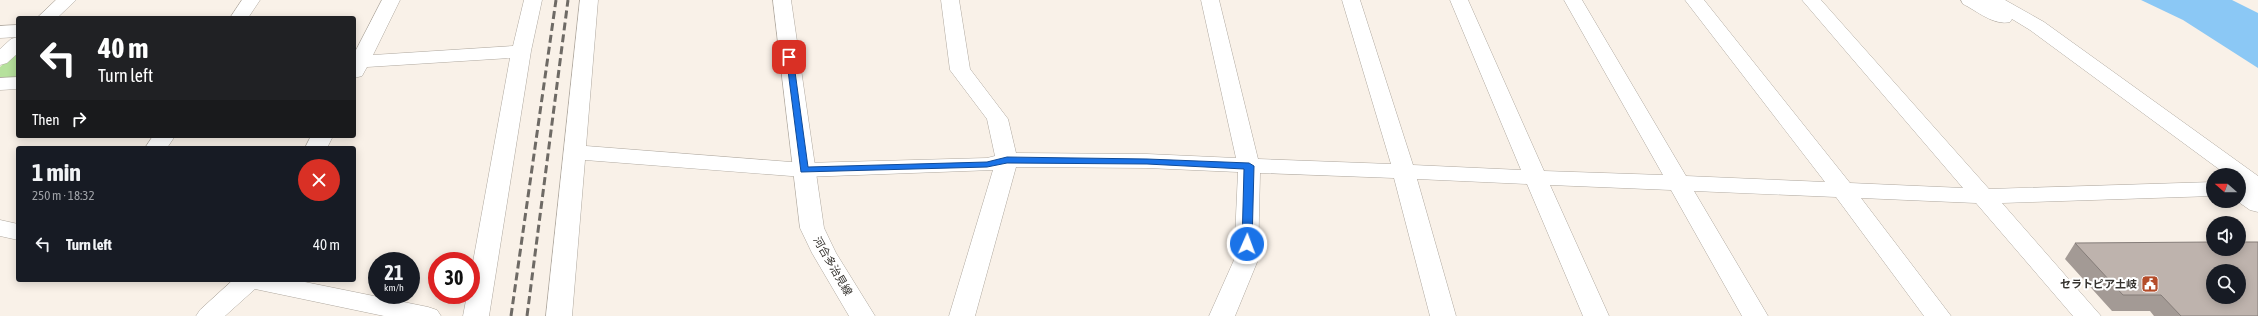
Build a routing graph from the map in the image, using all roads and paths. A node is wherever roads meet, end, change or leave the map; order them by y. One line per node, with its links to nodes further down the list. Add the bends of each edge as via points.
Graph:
1 (67, 0): 16 (street)
2 (250, 0): 17 (street)
3 (391, 0): 23 (street)
4 (533, 0): 21 (street)
5 (589, 0): 26 (street)
6 (782, 0): 30 (street, 河合多治見線)
7 (950, 0): 27 (street, via 960,70 997,119)
8 (1210, 0): 28 (street)
9 (1352, 0): 31 (street)
10 (1458, 0): 32 (street)
11 (1573, 0): 33 (street)
12 (1694, 0): 36 (street)
13 (1811, 0): 37 (street)
14 (1970, 0): 29 (street, via 2018,27)
15 (1992, 0): 34 (street, via 2037,26)
16 (48, 16)
17 (240, 16)
18 (16, 31): 19 (street)
19 (0, 32)
20 (16, 45): 22 (street)
21 (521, 51): 23 (street); 46 (street)
22 (0, 59)
23 (356, 65)
24 (16, 83): 25 (street)
25 (0, 84)
26 (574, 152): 30 (street); 47 (street)
27 (1007, 160): 28 (street); 30 (street, via 987,165); 49 (street)
28 (1249, 166): 31 (street); 50 (street, via 1246,260)
29 (2207, 168)
30 (804, 170): 48 (street, 河合多治見線, via 812,228)
31 (1404, 172): 32 (street); 51 (street)
32 (1536, 178): 33 (street); 52 (street)
33 (1678, 182): 36 (street); 53 (street)
34 (2258, 187)
35 (2206, 189): 37 (street)
36 (1843, 190): 37 (street); 54 (street)
37 (1984, 196): 55 (street)
38 (2246, 197): 39 (street)
39 (2258, 205)
40 (0, 228): 41 (street)
41 (16, 232)
42 (247, 282): 44 (street)
43 (263, 282): 45 (street)
44 (208, 316)
45 (428, 316)
46 (476, 316)
47 (559, 316)
48 (862, 316)
49 (962, 316)
50 (1222, 316)
51 (1443, 316)
52 (1596, 316)
53 (1755, 316)
54 (1938, 316)
55 (2088, 316)

